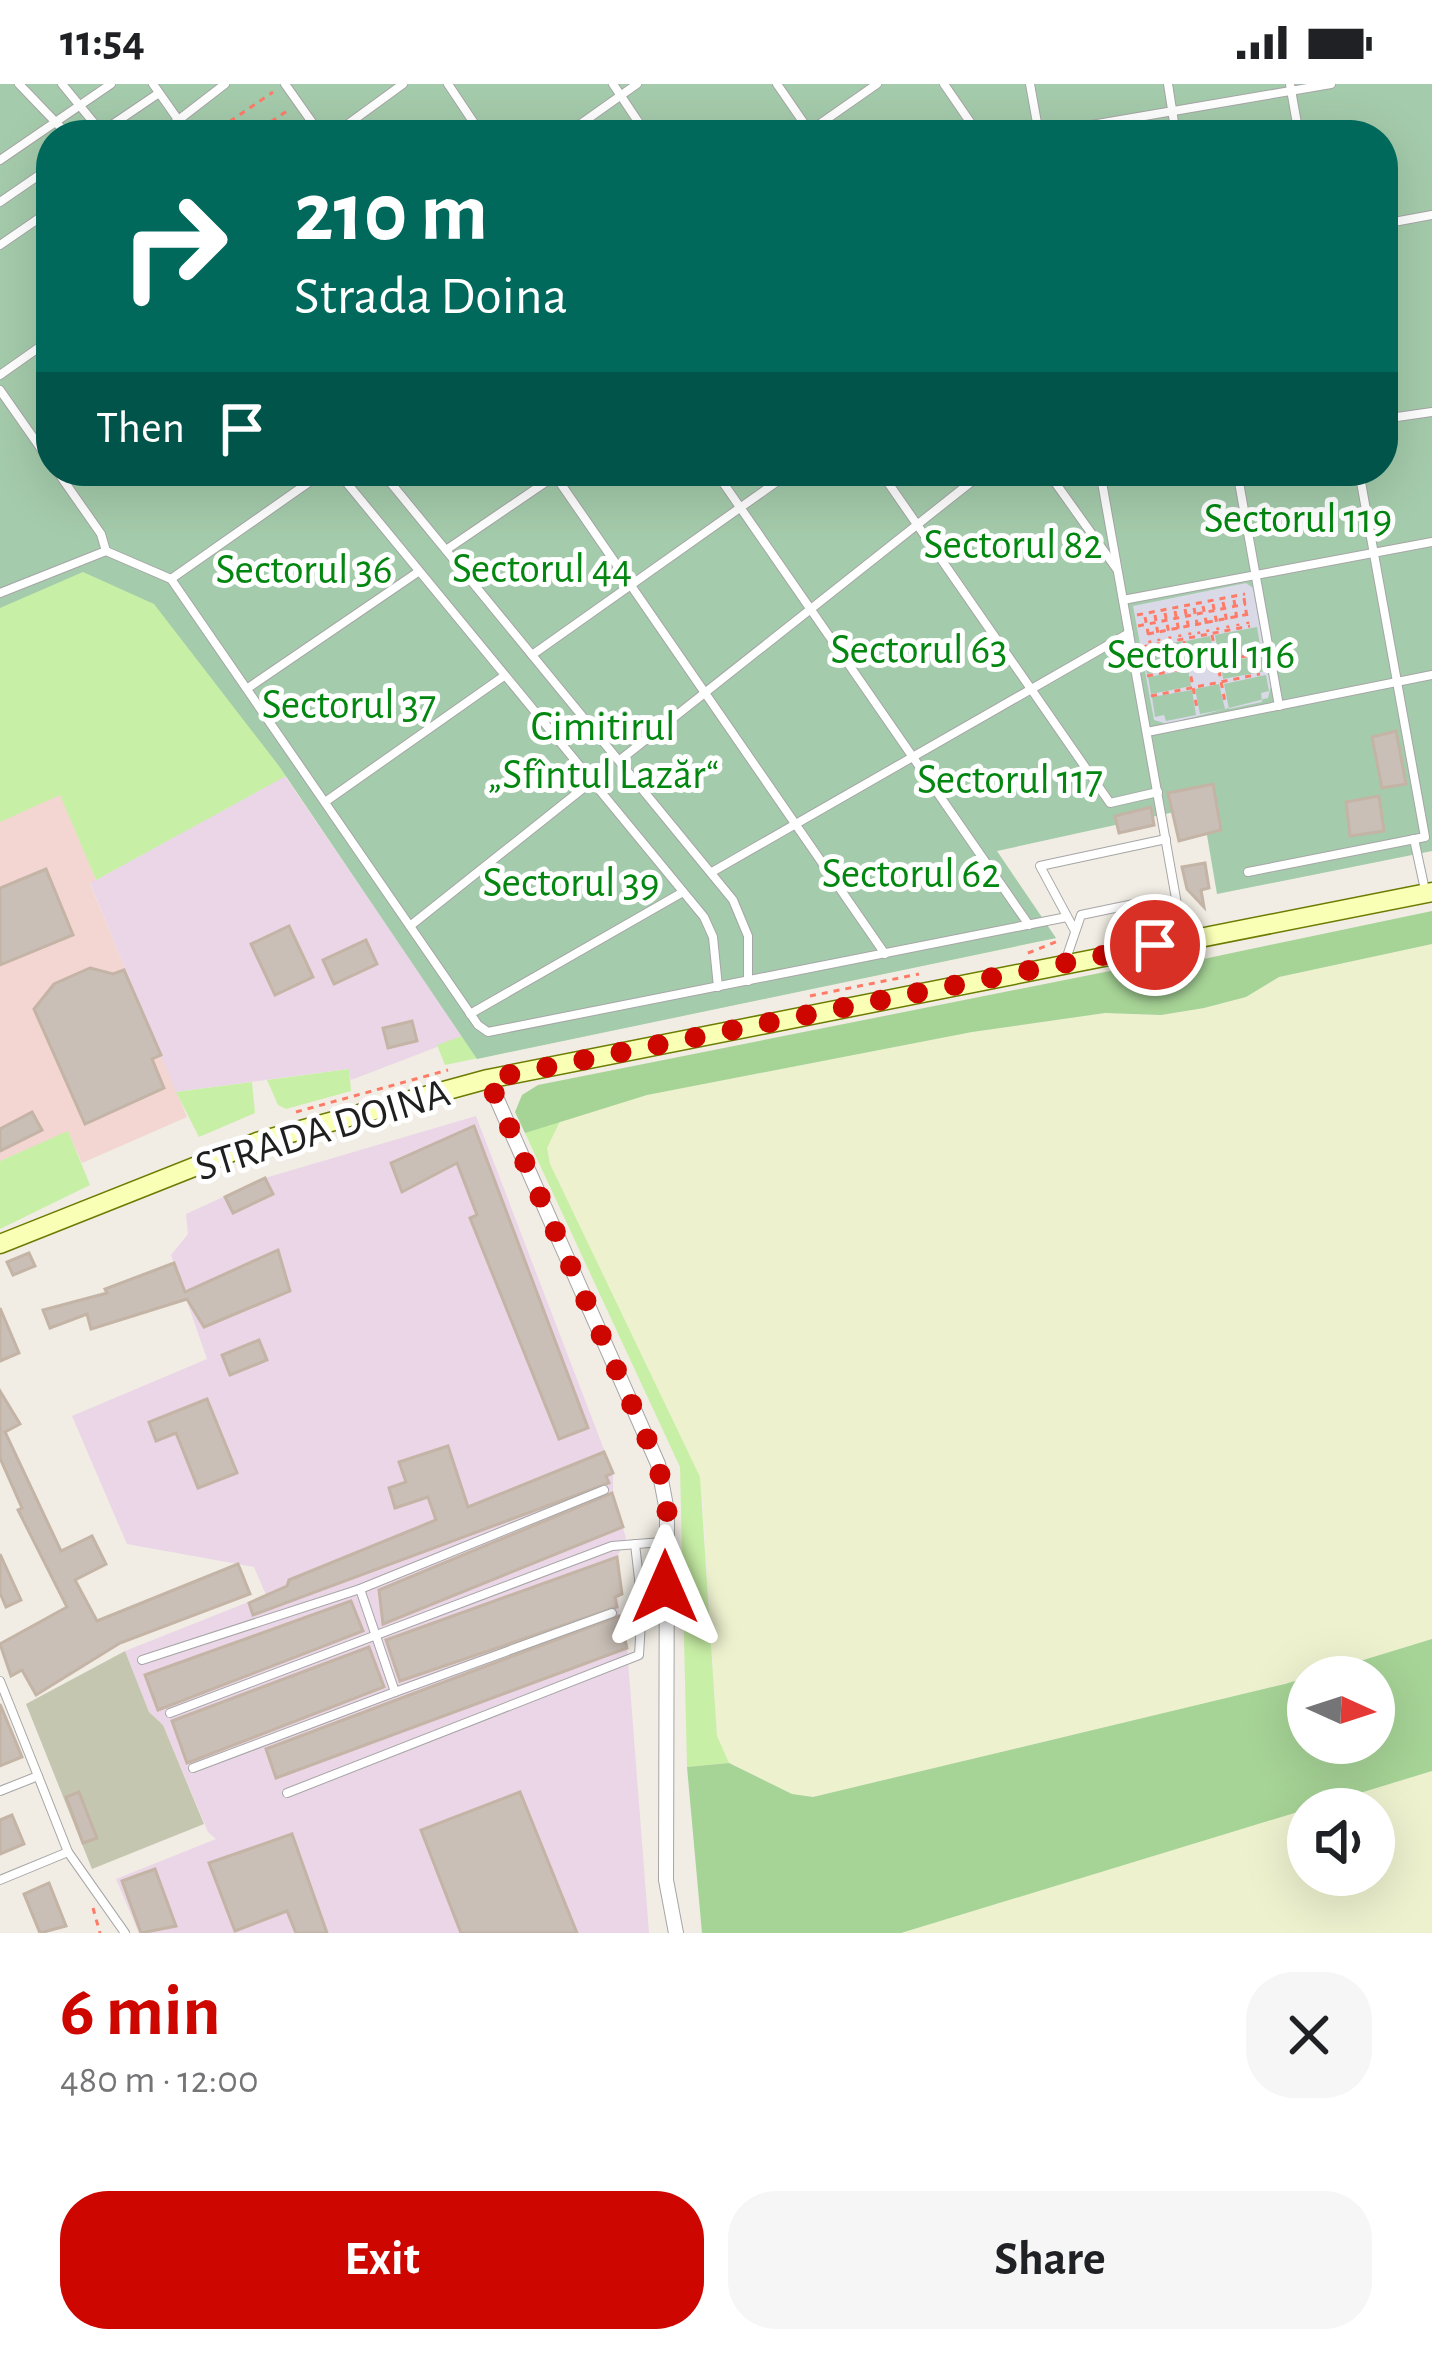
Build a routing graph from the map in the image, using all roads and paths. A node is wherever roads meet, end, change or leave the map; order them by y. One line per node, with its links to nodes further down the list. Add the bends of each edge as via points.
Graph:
1 (19, 84): 22 (lane)
2 (62, 84): 20 (lane)
3 (111, 84): 20 (lane)
4 (225, 84): 27 (lane)
5 (285, 84): 19 (lane); 28 (path)
6 (403, 84): 31 (lane)
7 (448, 84): 32 (lane)
8 (613, 84): 18 (lane)
9 (637, 84): 18 (lane)
10 (777, 84): 35 (lane)
11 (877, 84): 36 (lane)
12 (944, 84): 37 (lane)
13 (1030, 84): 38 (lane)
14 (1168, 84): 21 (lane)
15 (1331, 84): 16 (lane)
16 (1291, 87): 21 (lane); 41 (lane)
17 (156, 88): 25 (lane); 26 (lane)
18 (621, 95): 33 (lane); 34 (lane)
19 (298, 103): 29 (path); 30 (lane)
20 (80, 105): 23 (lane); 24 (lane)
21 (1172, 111): 39 (lane); 40 (lane)
22 (52, 120)
23 (59, 120)
24 (90, 120)
25 (117, 120)
26 (178, 120)
27 (181, 120)
28 (232, 120)
29 (273, 120)
30 (310, 120)
31 (354, 120)
32 (472, 120)
33 (586, 120)
34 (637, 120)
35 (800, 120)
36 (828, 120)
37 (969, 120)
38 (1036, 120)
39 (1122, 120)
40 (1174, 120)
41 (1296, 120)
42 (36, 136): 43 (lane)
43 (0, 160)
44 (36, 177): 45 (lane)
45 (0, 202)
46 (1432, 214): 48 (lane)
47 (36, 220): 49 (lane)
48 (1398, 221)
49 (0, 245)
50 (36, 350): 51 (lane)
51 (0, 375)
52 (0, 390): 55 (lane)
53 (1432, 412): 54 (lane)
54 (1398, 417)
55 (36, 442)
56 (67, 486): 74 (lane)
57 (304, 486): 79 (lane)
58 (349, 486): 76 (lane)
59 (393, 486): 73 (lane)
60 (537, 486): 73 (lane)
61 (565, 486): 81 (lane)
62 (725, 486): 70 (lane)
63 (771, 486): 70 (lane)
64 (890, 486): 71 (lane)
65 (967, 486): 71 (lane)
66 (1058, 486): 77 (lane)
67 (1103, 486): 77 (lane)
68 (1240, 486): 78 (lane)
69 (1362, 486): 75 (lane)
70 (740, 508): 81 (lane); 105 (lane)
71 (917, 526): 105 (lane); 154 (lane)
72 (1432, 542): 75 (lane)
73 (446, 550): 145 (lane)
74 (106, 551): 79 (lane); 86 (lane)
75 (1373, 554): 78 (lane); 153 (lane)
76 (418, 572): 150 (lane); 155 (lane)
77 (1119, 572): 94 (lane)
78 (1256, 575): 94 (lane); 159 (lane)
79 (171, 579): 155 (lane)
80 (1241, 584): 89 (path)
81 (631, 585): 145 (lane); 157 (lane)
82 (1231, 586): 91 (path)
83 (1221, 588): 93 (path)
84 (1210, 590): 96 (path)
85 (1201, 592): 98 (path)
86 (0, 593)
87 (1253, 593): 89 (path)
88 (1192, 594): 101 (path)
89 (1243, 595): 91 (path); 102 (path)
90 (1183, 596): 103 (path)
91 (1233, 597): 93 (path); 104 (path)
92 (1172, 598): 106 (path)
93 (1222, 598): 96 (path); 107 (path)
94 (1123, 600): 132 (lane)
95 (1162, 600): 108 (path)
96 (1213, 601): 98 (path); 109 (path)
97 (1152, 602): 110 (path)
98 (1202, 602): 101 (path); 111 (path)
99 (1255, 603): 102 (path)
100 (1142, 604): 113 (path)
101 (1193, 604): 103 (path); 114 (path)
102 (1245, 604): 104 (path); 115 (path)
103 (1184, 606): 106 (path); 117 (path)
104 (1235, 607): 107 (path); 118 (path)
105 (810, 608): 157 (lane); 163 (lane)
106 (1174, 608): 108 (path); 119 (path)
107 (1225, 609): 109 (path); 120 (path)
108 (1164, 610): 110 (path); 121 (path)
109 (1214, 611): 111 (path); 122 (path)
110 (1154, 612): 113 (path); 123 (path)
111 (1204, 613): 114 (path); 124 (path)
112 (1257, 613): 115 (path)
113 (1144, 614): 116 (path); 125 (path)
114 (1196, 614): 117 (path); 127 (path)
115 (1247, 615): 118 (path); 129 (path)
116 (1134, 616)
117 (1186, 616): 119 (path); 128 (path)
118 (1237, 617): 120 (path); 131 (path)
119 (1176, 618): 121 (path); 130 (path)
120 (1226, 619): 122 (path); 134 (path)
121 (1166, 620): 123 (path); 133 (path)
122 (1216, 621): 124 (path); 136 (path)
123 (1156, 622): 125 (path); 135 (path)
124 (1207, 623): 127 (path); 136 (path)
125 (1146, 624): 132 (path); 137 (path)
126 (1258, 624): 129 (path)
127 (1197, 625): 128 (path); 138 (path)
128 (1188, 626): 130 (path); 139 (path)
129 (1249, 626): 131 (path)
130 (1178, 628): 133 (path); 139 (path)
131 (1239, 628): 134 (path)
132 (1132, 629): 154 (lane); 162 (lane)
133 (1168, 630): 135 (path); 140 (path)
134 (1228, 630): 136 (path)
135 (1158, 632): 137 (path); 141 (path)
136 (1213, 633): 138 (path); 146 (path)
137 (1148, 634): 142 (path)
138 (1199, 636): 139 (path)
139 (1184, 639): 140 (path); 147 (path)
140 (1170, 642): 141 (path)
141 (1160, 644): 142 (path)
142 (1150, 645): 143 (path)
143 (1140, 648)
144 (1263, 653): 146 (path)
145 (532, 655): 164 (lane)
146 (1217, 662): 147 (path); 152 (path)
147 (1189, 668): 151 (path); 156 (path)
148 (1267, 673): 152 (path)
149 (1432, 675): 153 (lane)
150 (504, 676): 165 (lane); 167 (lane)
151 (1145, 676)
152 (1221, 682): 156 (path); 160 (path)
153 (1399, 682): 159 (lane); 169 (lane)
154 (1029, 687): 163 (lane); 166 (lane, via 1110,803)
155 (248, 688): 167 (lane)
156 (1193, 688): 158 (path); 161 (path)
157 (705, 693): 164 (lane); 168 (lane)
158 (1150, 696)
159 (1280, 706): 162 (lane)
160 (1227, 710)
161 (1198, 716)
162 (1147, 731): 166 (lane)
163 (912, 757): 168 (lane); 177 (lane)
164 (620, 760): 172 (lane)
165 (591, 782): 174 (lane); 178 (lane)
166 (1158, 792): 170 (lane)
167 (325, 802): 178 (lane)
168 (797, 825): 172 (lane); 181 (lane)
169 (1428, 836): 171 (lane)
170 (1166, 839): 176 (lane, via 1040,866); 180 (lane)
171 (1414, 839): 173 (lane); 175 (lane)
172 (712, 872): 183 (lane, via 745,923)
173 (1248, 872)
174 (683, 892): 184 (lane, via 710,927); 185 (lane)
175 (1429, 893): 180 (main road, STRADA DOINA)
176 (1067, 916): 177 (lane); 179 (lane)
177 (1029, 925): 181 (lane)
178 (410, 926): 185 (lane)
179 (1076, 931): 180 (lane, via 1081,916 1153,901); 182 (lane)
180 (1184, 939): 182 (main road, STRADA DOINA)
181 (886, 954): 183 (lane)
182 (1065, 962): 186 (main road, STRADA DOINA)
183 (748, 981): 184 (lane)
184 (718, 987): 185 (lane, via 495,1034)
185 (470, 1014)
186 (488, 1079): 187 (main road, STRADA DOINA, via 257,1142); 189 (street, via 658,1464 667,1511)
187 (0, 1244)
188 (604, 1490): 192 (lane)
189 (662, 1542): 190 (lane); 191 (street)
190 (635, 1544): 193 (lane); 195 (lane)
191 (665, 1587): 193 (lane); 207 (street, via 666,1880)
192 (360, 1589): 195 (lane); 196 (lane)
193 (642, 1605): 203 (lane, via 639,1655)
194 (612, 1613): 198 (lane)
195 (377, 1636): 198 (lane); 199 (lane)
196 (142, 1660)
197 (0, 1681): 201 (lane)
198 (395, 1693): 200 (lane)
199 (170, 1713)
200 (193, 1768)
201 (38, 1776): 202 (lane); 204 (lane)
202 (0, 1791)
203 (287, 1792)
204 (68, 1852): 205 (lane); 206 (lane)
205 (0, 1880)
206 (125, 1933)
207 (676, 1933)

